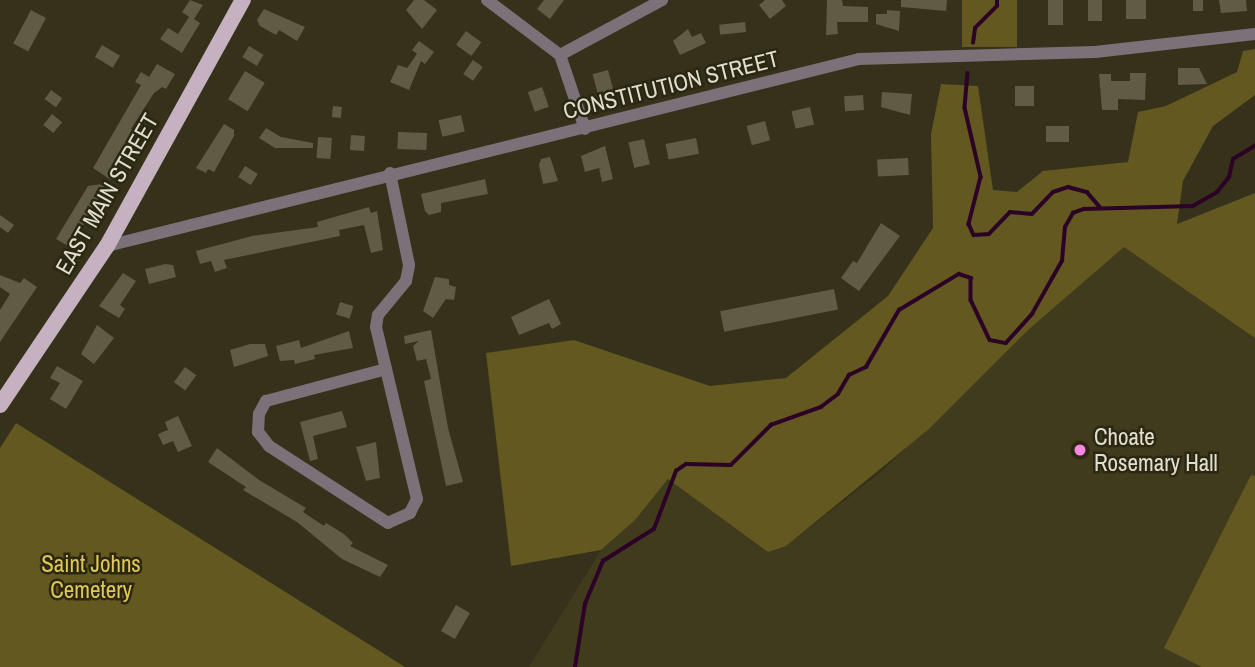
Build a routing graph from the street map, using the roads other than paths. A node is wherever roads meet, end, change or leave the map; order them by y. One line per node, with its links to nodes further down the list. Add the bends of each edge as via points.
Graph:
1 (662, 0): 5 (street)
2 (239, 1): 8 (main road, EAST MAIN STREET)
3 (494, 2): 5 (street)
4 (1255, 34): 6 (street, CONSTITUTION STREET, via 1095,52 859,59)
5 (560, 55): 6 (street)
6 (585, 129): 7 (street, CONSTITUTION STREET)
7 (390, 173): 8 (street, CONSTITUTION STREET); 9 (street, via 409,265 406,281 378,315 376,327)
8 (107, 246): 10 (main road, EAST MAIN STREET)
9 (386, 369): 9 (street, via 416,499 410,513 388,523 269,446 258,432 259,414 267,401)
10 (0, 405)

